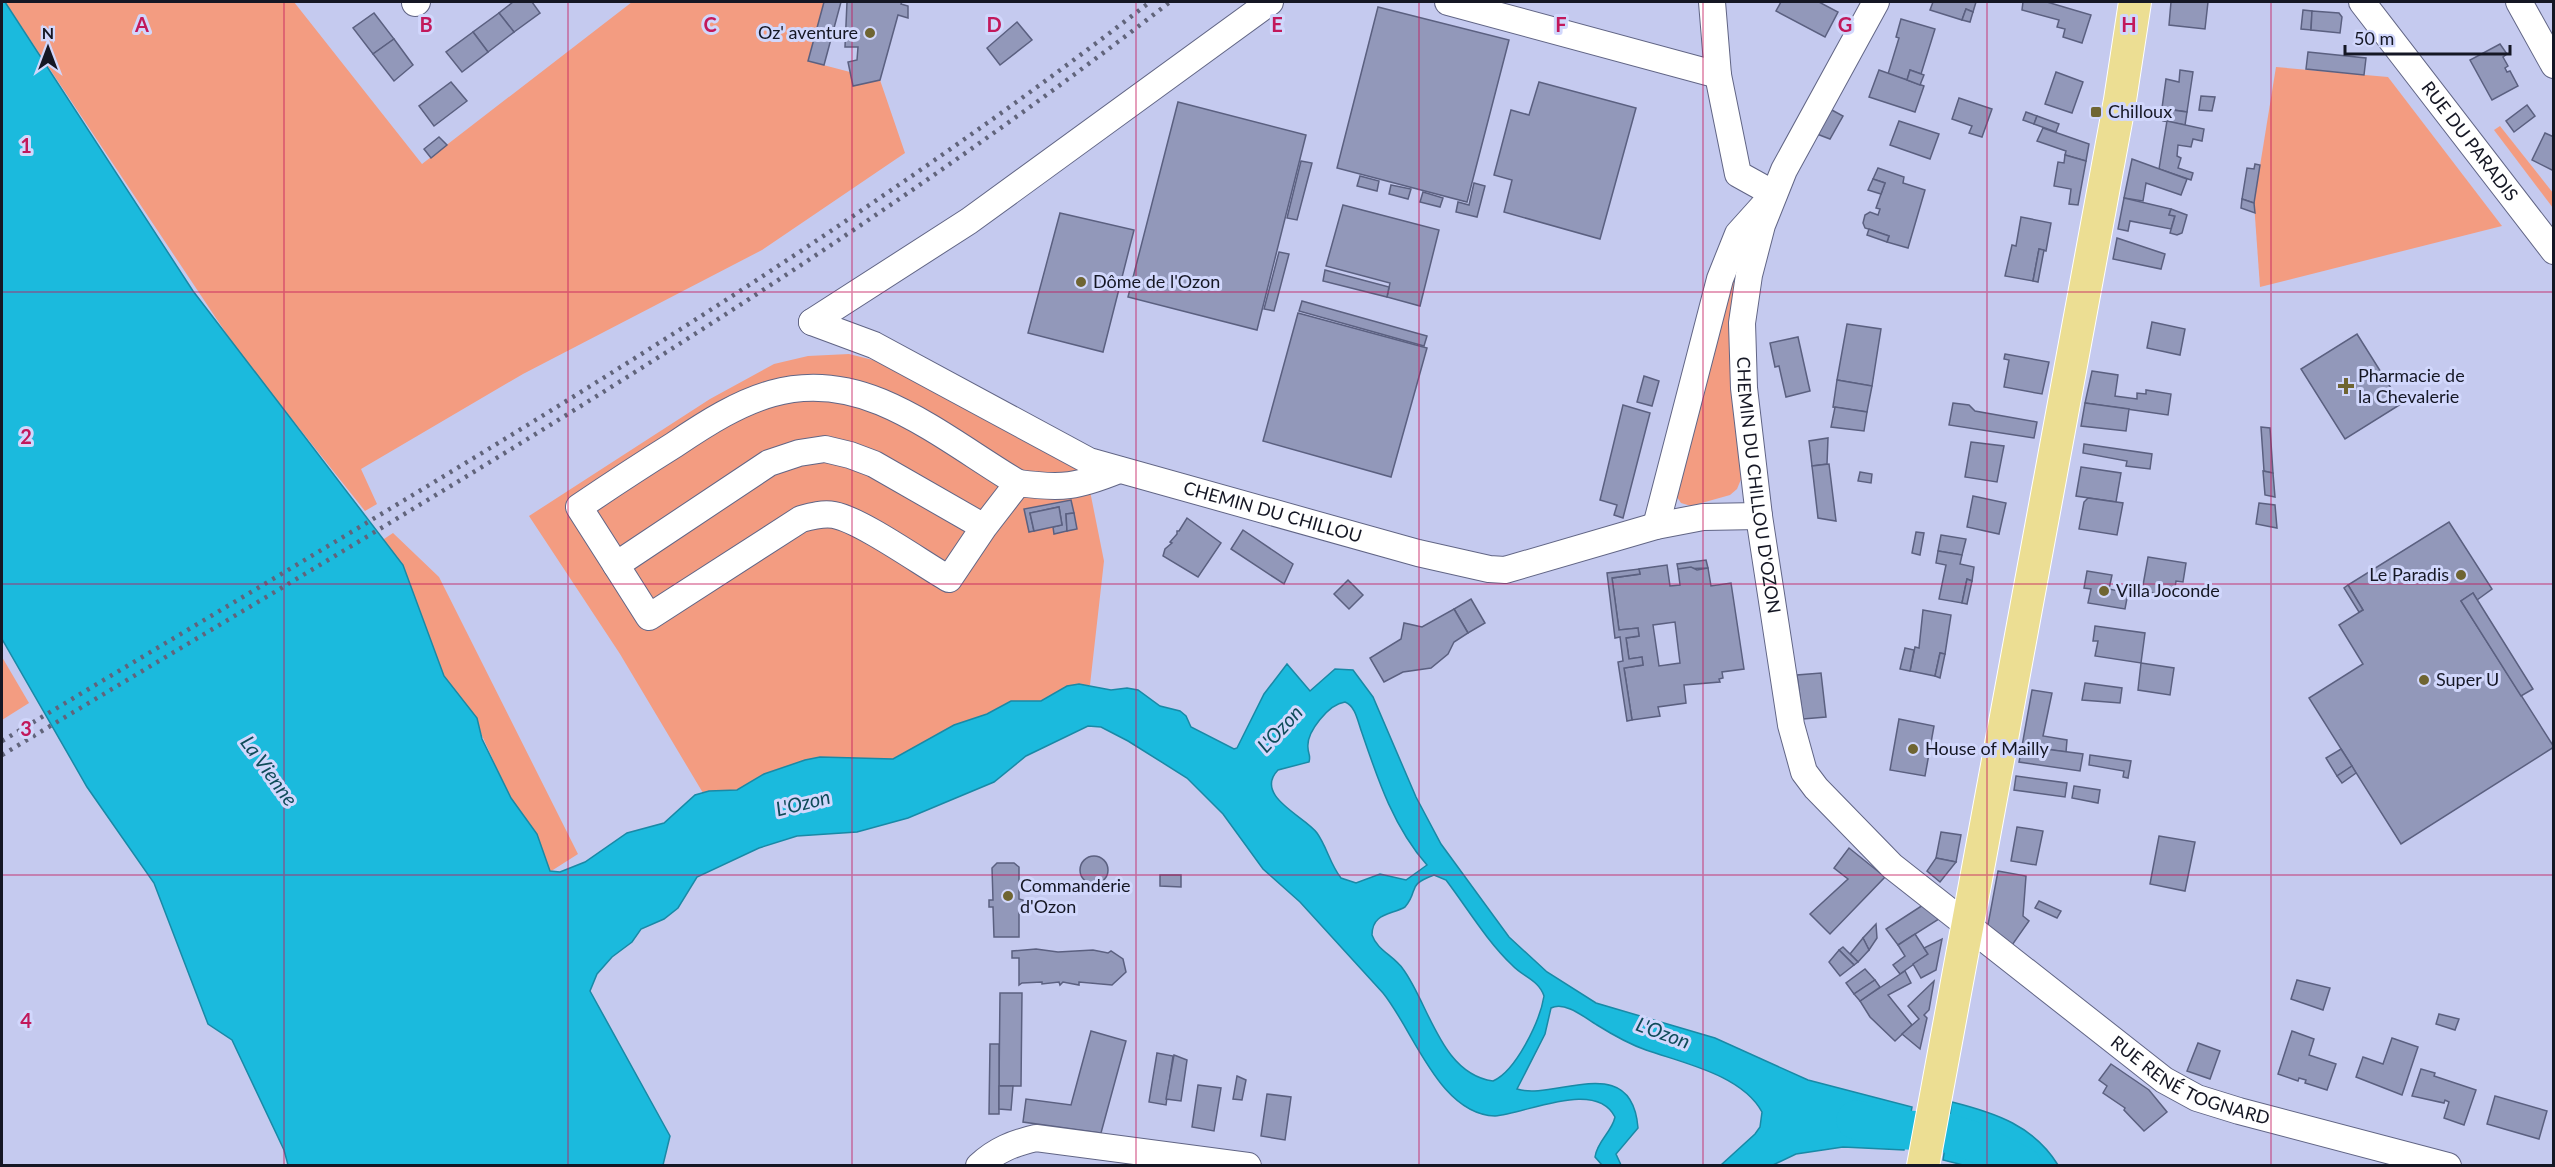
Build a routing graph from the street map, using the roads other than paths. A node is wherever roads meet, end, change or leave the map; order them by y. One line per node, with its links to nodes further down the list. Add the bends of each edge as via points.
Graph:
1 (1269, 2): 12 (street, CHEMIN DU CHILLOU, via 969,221 812,322 874,345 1089,461)
2 (1448, 2): 9 (street)
3 (1712, 2): 9 (street)
4 (1876, 2): 10 (street, CHEMIN DU CHILLOU D'OZON)
5 (2135, 2): 18 (main road)
6 (2362, 2): 11 (street, RUE DU PARADIS)
7 (2519, 2): 8 (street)
8 (2553, 65)
9 (1718, 75): 10 (street, via 1738,174)
10 (1774, 194): 14 (street, CHEMIN DU CHILLOU D'OZON, via 1749,275 1742,323 1744,388); 16 (street, via 1738,234 1720,279)
11 (2553, 251)
12 (1119, 470): 13 (street, via 1088,483 1057,488); 16 (street, CHEMIN DU CHILLOU, via 1418,553 1490,569 1505,570)
13 (1018, 483): 15 (street); 17 (street, via 881,402 824,388 773,391 722,413 579,507)
14 (1759, 516): 16 (street, CHEMIN DU CHILLOU, via 1703,517); 18 (street, CHEMIN DU CHILLOU D'OZON, via 1791,725 1804,772 1892,866)
15 (984, 526): 17 (street, via 874,464 825,449 769,463); 17 (street, via 948,579 854,523 833,515 801,519 648,617)
16 (1656, 526)
17 (616, 565)
18 (1967, 926): 21 (main road); 22 (street, RUE RENÉ TOGNARD, via 2164,1080 2197,1098)
19 (979, 1166): 20 (street, via 1015,1142 1036,1138)
20 (1248, 1166)
21 (1923, 1166)
22 (2448, 1166)

